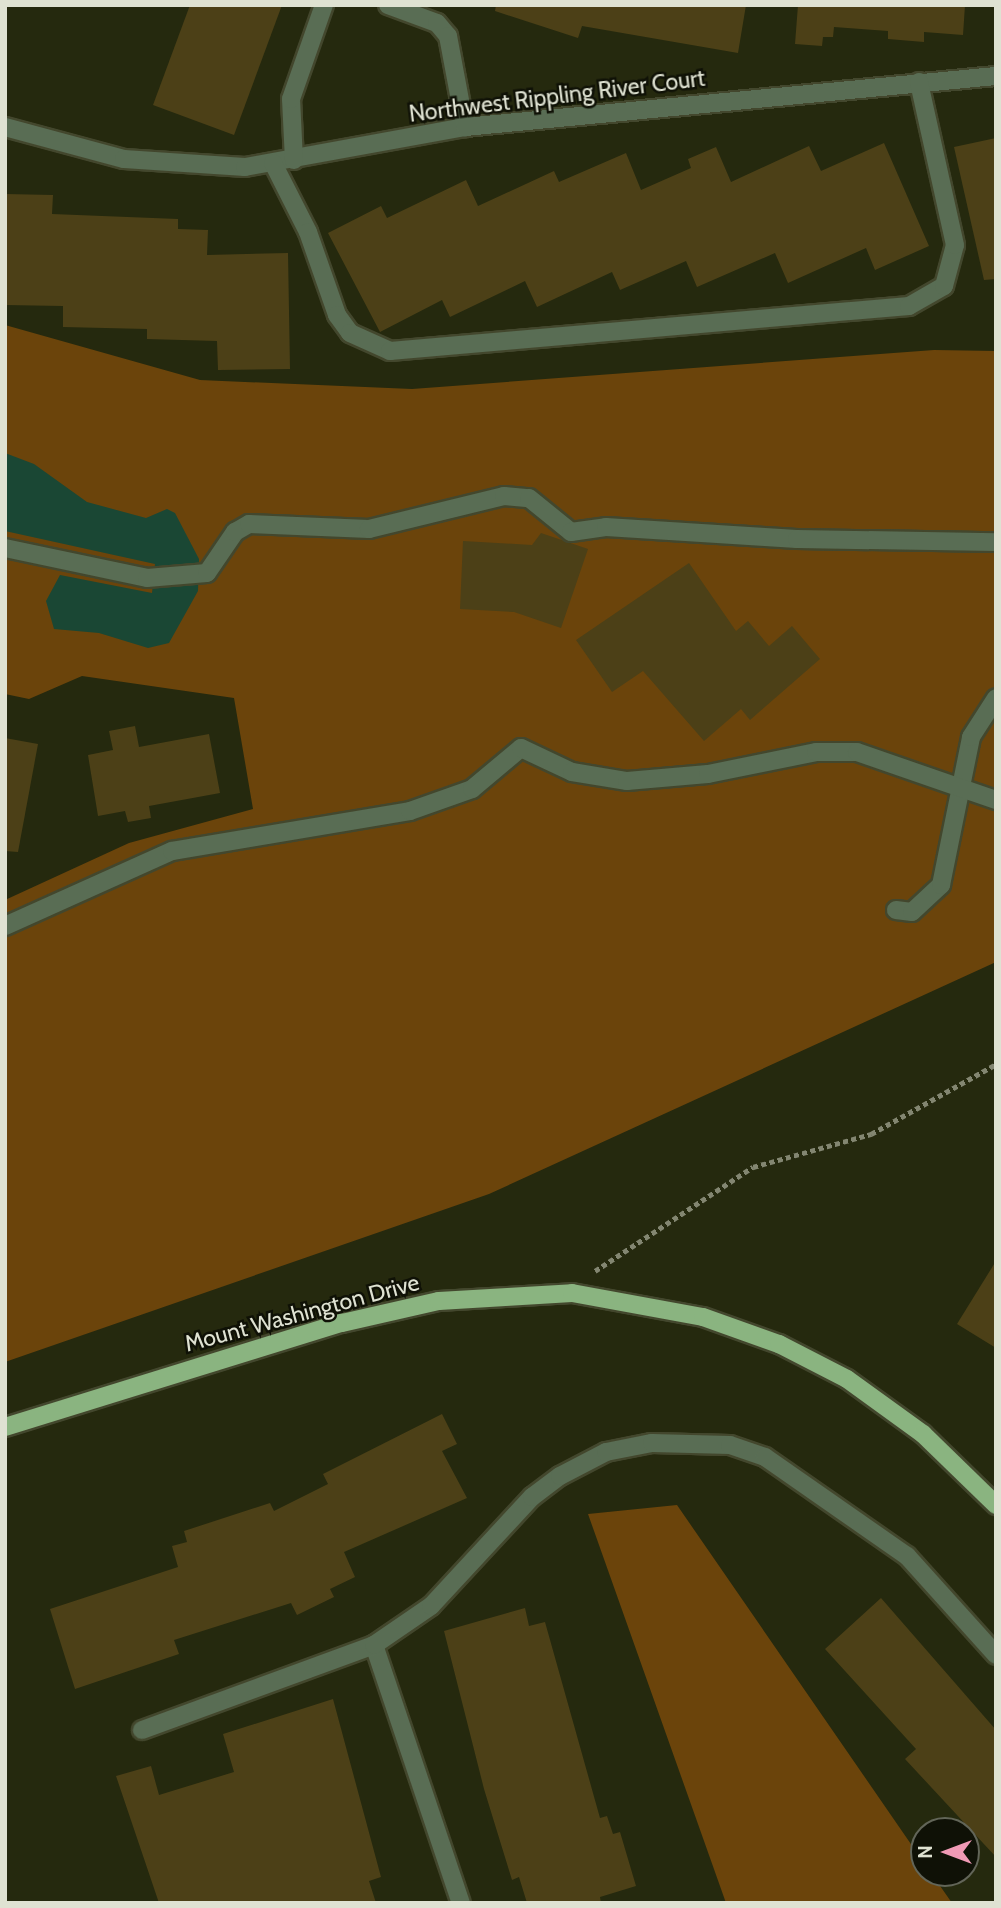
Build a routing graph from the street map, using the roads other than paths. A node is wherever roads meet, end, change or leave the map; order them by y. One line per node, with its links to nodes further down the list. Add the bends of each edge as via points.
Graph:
1 (324, 5): 7 (street, via 291,99)
2 (388, 5): 6 (street, via 437,23 448,36)
3 (996, 76): 4 (street, Northwest Rippling River Court)
4 (919, 82): 6 (street, Northwest Rippling River Court); 8 (street, via 955,245 944,286 909,306 390,351 350,333 337,315 308,232)
5 (5, 127): 8 (street, Northwest Rippling River Court, via 124,159 191,167)
6 (465, 127): 7 (street, Northwest Rippling River Court)
7 (294, 160): 8 (street, Northwest Rippling River Court)
8 (273, 163)
9 (996, 542): 10 (street, via 797,539 606,527 571,532 529,498 504,496 369,529 249,524 235,532 207,573 147,578)
10 (5, 548)
11 (996, 698): 12 (street, via 971,737)
12 (964, 786): 13 (street); 14 (street, via 941,886 912,912); 15 (street, via 857,752 816,752 708,774 627,781 572,772 521,748 472,789 410,811 172,851)
13 (996, 800)
14 (896, 910)
15 (5, 926)
16 (5, 1427): 17 (main road, Mount Washington Drive, via 342,1322 439,1301 572,1293 703,1317 779,1344 847,1379 923,1434)
17 (996, 1505)
18 (374, 1645): 19 (street, via 431,1606 532,1497 560,1476 606,1452 696,1442 765,1457 850,1511 907,1556); 20 (street); 21 (street)
19 (996, 1655)
20 (142, 1730)
21 (461, 1903)

